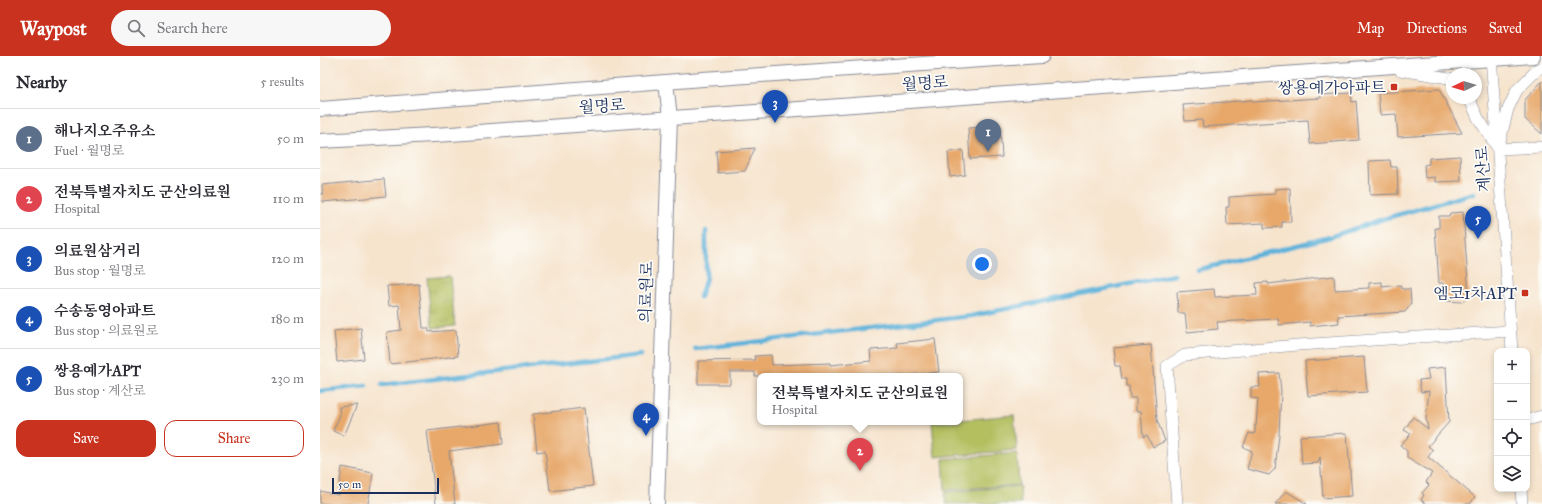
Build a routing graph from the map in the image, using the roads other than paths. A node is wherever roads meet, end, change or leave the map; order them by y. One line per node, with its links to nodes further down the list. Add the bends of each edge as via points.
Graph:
1 (1042, 56): 7 (street, 월명로)
2 (1533, 56): 3 (street, 월명로)
3 (1491, 58): 4 (street, 월명로); 13 (street, 계산로)
4 (1378, 67): 6 (street); 10 (street, 월명로)
5 (1542, 68): 13 (street, via 1517,90 1508,109)
6 (1446, 77)
7 (666, 82): 9 (street, 월명로); 10 (street, 의료원로)
8 (1472, 104): 13 (street)
9 (320, 109)
10 (670, 118): 11 (street, 월명로); 19 (street, 의료원로)
11 (320, 141)
12 (1542, 147): 13 (street)
13 (1498, 149): 14 (street, 계산로)
14 (1510, 331): 15 (street, 계산로); 20 (street, via 1185,355 1167,366)
15 (1512, 348)
16 (1542, 416): 17 (street)
17 (1530, 419)
18 (1521, 492): 21 (street)
19 (657, 504)
20 (1177, 504)
21 (1522, 504)

